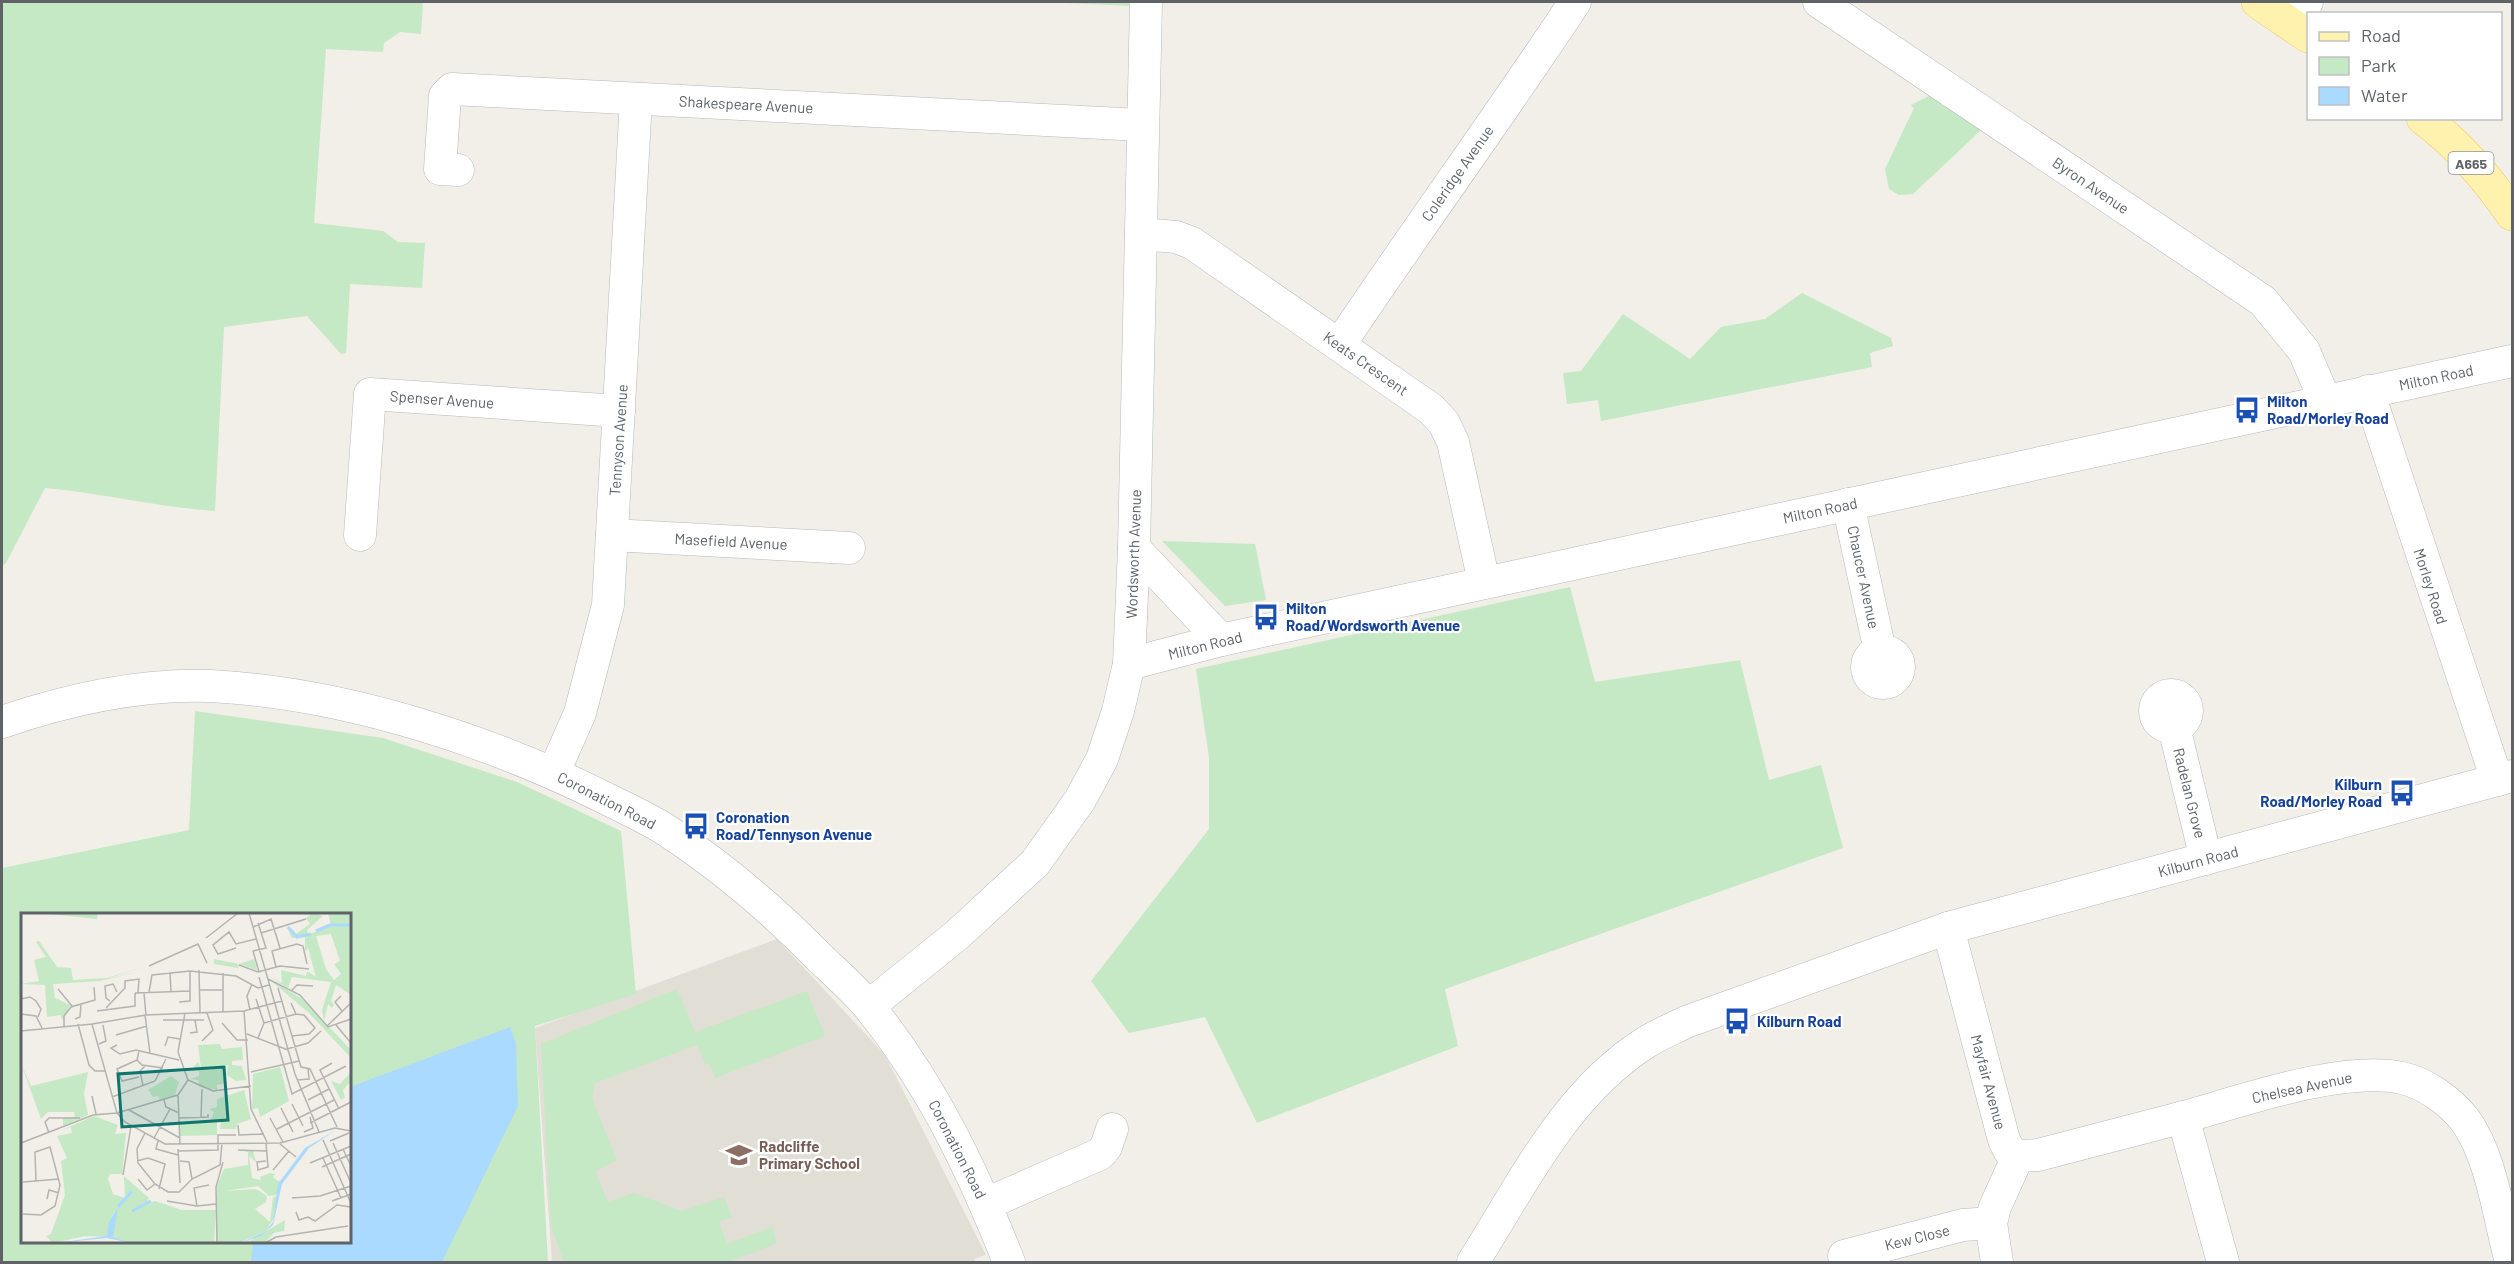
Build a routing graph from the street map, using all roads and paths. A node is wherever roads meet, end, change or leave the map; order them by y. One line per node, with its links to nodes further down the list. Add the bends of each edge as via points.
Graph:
1 (1146, 2): 8 (street, Wordsworth Avenue)
2 (1575, 2): 12 (street, Coleridge Avenue)
3 (1819, 2): 15 (street, Byron Avenue, via 2263,301 2304,351)
4 (2258, 2): 5 (main road)
5 (2303, 21)
6 (636, 99): 8 (street, Shakespeare Avenue); 9 (street, Shakespeare Avenue, via 452,89 445,96 440,169); 16 (street, Tennyson Avenue)
7 (2426, 120): 10 (main road, A665, via 2495,188)
8 (1141, 125): 11 (street, Wordsworth Avenue)
9 (458, 170)
10 (2512, 214)
11 (1141, 234): 12 (street, Keats Crescent, via 1176,237 1192,243); 21 (street, Wordsworth Avenue)
12 (1340, 344): 22 (street, Keats Crescent, via 1431,409 1444,423 1454,442)
13 (2512, 361): 14 (street, Milton Road)
14 (2368, 391): 15 (street, Milton Road); 29 (street, Morley Road, via 2431,589)
15 (2326, 403): 17 (street, Milton Road)
16 (620, 411): 18 (street, Tennyson Avenue); 19 (street, Spenser Avenue, via 370,394)
17 (1848, 504): 22 (street, Milton Road); 24 (street, Chaucer Avenue)
18 (612, 534): 20 (street, Masefield Avenue); 28 (street, Tennyson Avenue, via 608,605 595,659 580,713)
19 (360, 535)
20 (849, 548)
21 (1134, 548): 23 (street); 25 (street, Wordsworth Avenue)
22 (1484, 582): 23 (street, Milton Road)
23 (1221, 640): 25 (street, Milton Road)
24 (1880, 651)
25 (1129, 664): 32 (street, Wordsworth Avenue, via 1102,759 1058,833 1035,863 995,902)
26 (2, 722): 28 (street, Coronation Road, via 100,694 224,687 298,696 392,715)
27 (2174, 727): 30 (street, Radelan Grove)
28 (554, 772): 32 (street, Coronation Road, via 664,828 725,873 785,922)
29 (2505, 778): 30 (street, Kilburn Road)
30 (2206, 859): 31 (street, Kilburn Road)
31 (1948, 928): 35 (street, Mayfair Avenue, via 2004,1140); 40 (street, Kilburn Road, via 1686,1022 1645,1043 1588,1090 1563,1120)
32 (869, 1006): 36 (street, Coronation Road, via 917,1072 952,1130)
33 (2183, 1117): 35 (street, Chelsea Avenue, via 2038,1155); 42 (street); 43 (street, Chelsea Avenue, via 2348,1076 2401,1078 2425,1086 2463,1118 2475,1136)
34 (1112, 1129): 36 (street, via 1100,1154)
35 (2018, 1156): 37 (street)
36 (986, 1204): 39 (street, Coronation Road)
37 (1990, 1223): 38 (street, Kew Close, via 1963,1225); 41 (street)
38 (1844, 1256)
39 (1009, 1263)
40 (1473, 1263)
41 (1997, 1263)
42 (2223, 1263)
43 (2511, 1263)

